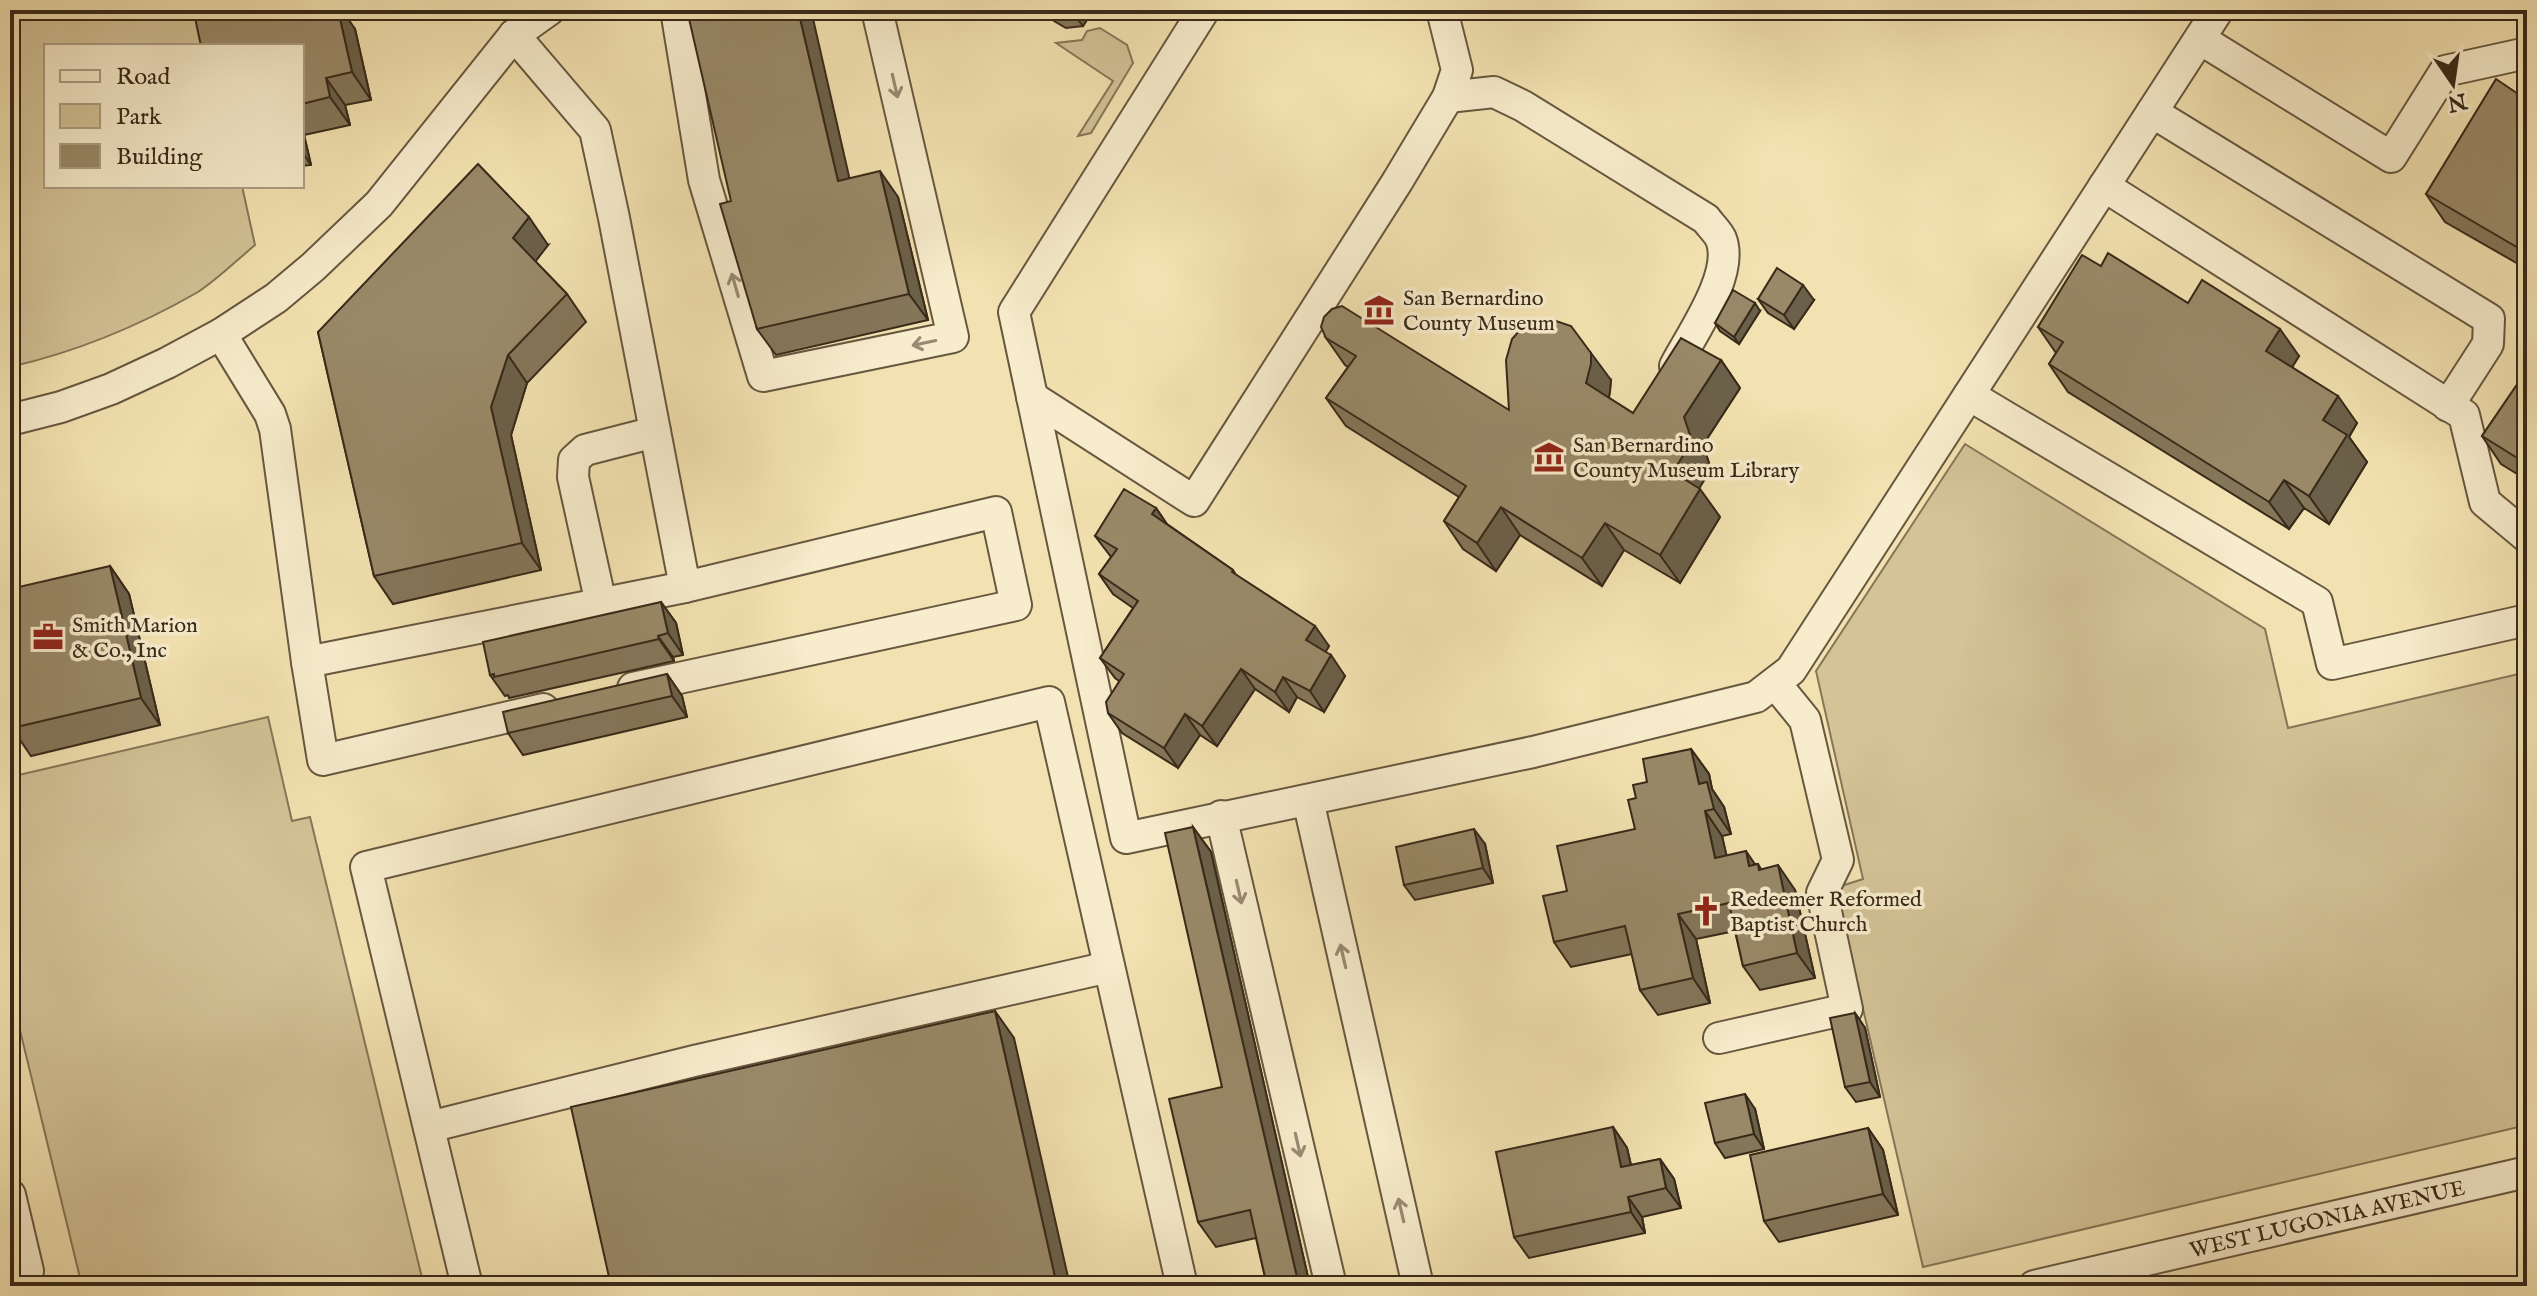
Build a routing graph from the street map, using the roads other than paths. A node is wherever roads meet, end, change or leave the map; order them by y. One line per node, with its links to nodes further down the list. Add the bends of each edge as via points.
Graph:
1 (549, 10): 7 (street)
2 (676, 10): 3 (street, one-way to 2, via 953,337 763,376 704,180)
3 (877, 10)
4 (1204, 10): 16 (street, via 1014,312)
5 (1442, 10): 10 (street, via 1457,70)
6 (2218, 10): 8 (street)
7 (514, 35): 13 (street, via 379,204 276,298); 19 (street, via 595,130)
8 (2200, 39): 9 (street, via 2391,157 2445,71); 11 (street)
9 (2527, 53)
10 (1448, 97): 14 (street, via 1494,92 1706,219 1721,238 1725,262 1721,280); 16 (street, via 1194,501)
11 (2152, 112): 12 (street); 17 (street, via 2489,319 2488,344)
12 (2104, 186): 15 (street); 17 (street)
13 (221, 334): 18 (street, via 111,389); 24 (street, via 275,429)
14 (1675, 366)
15 (1969, 395): 23 (street, via 2317,602 2332,664); 25 (street, via 1791,670)
16 (1032, 397): 29 (street, via 1126,838)
17 (2448, 406): 20 (street, via 2464,415 2485,502)
18 (10, 420)
19 (655, 432): 21 (street); 22 (street, via 585,450 574,460 573,477)
20 (2527, 537)
21 (685, 587): 22 (street); 26 (street, via 996,512 1016,605)
22 (601, 604): 24 (street)
23 (2527, 620)
24 (307, 662): 27 (street, via 323,760)
25 (1775, 683): 28 (street, via 1756,697); 31 (street, via 1805,720 1838,860 1822,893 1847,1009)
26 (608, 694)
27 (563, 704)
28 (1308, 800): 29 (street); 39 (street, one-way to 28)
29 (1221, 816): 38 (street, one-way to 38)
30 (1109, 967): 32 (street); 32 (street, via 1049,702 366,867); 37 (street)
31 (1719, 1038)
32 (429, 1127): 36 (street)
33 (2527, 1172): 40 (street, WEST LUGONIA AVENUE)
34 (10, 1195): 35 (street, via 28,1271)
35 (10, 1275)
36 (467, 1286)
37 (1182, 1286)
38 (1331, 1286)
39 (1418, 1286)
40 (2034, 1286)

